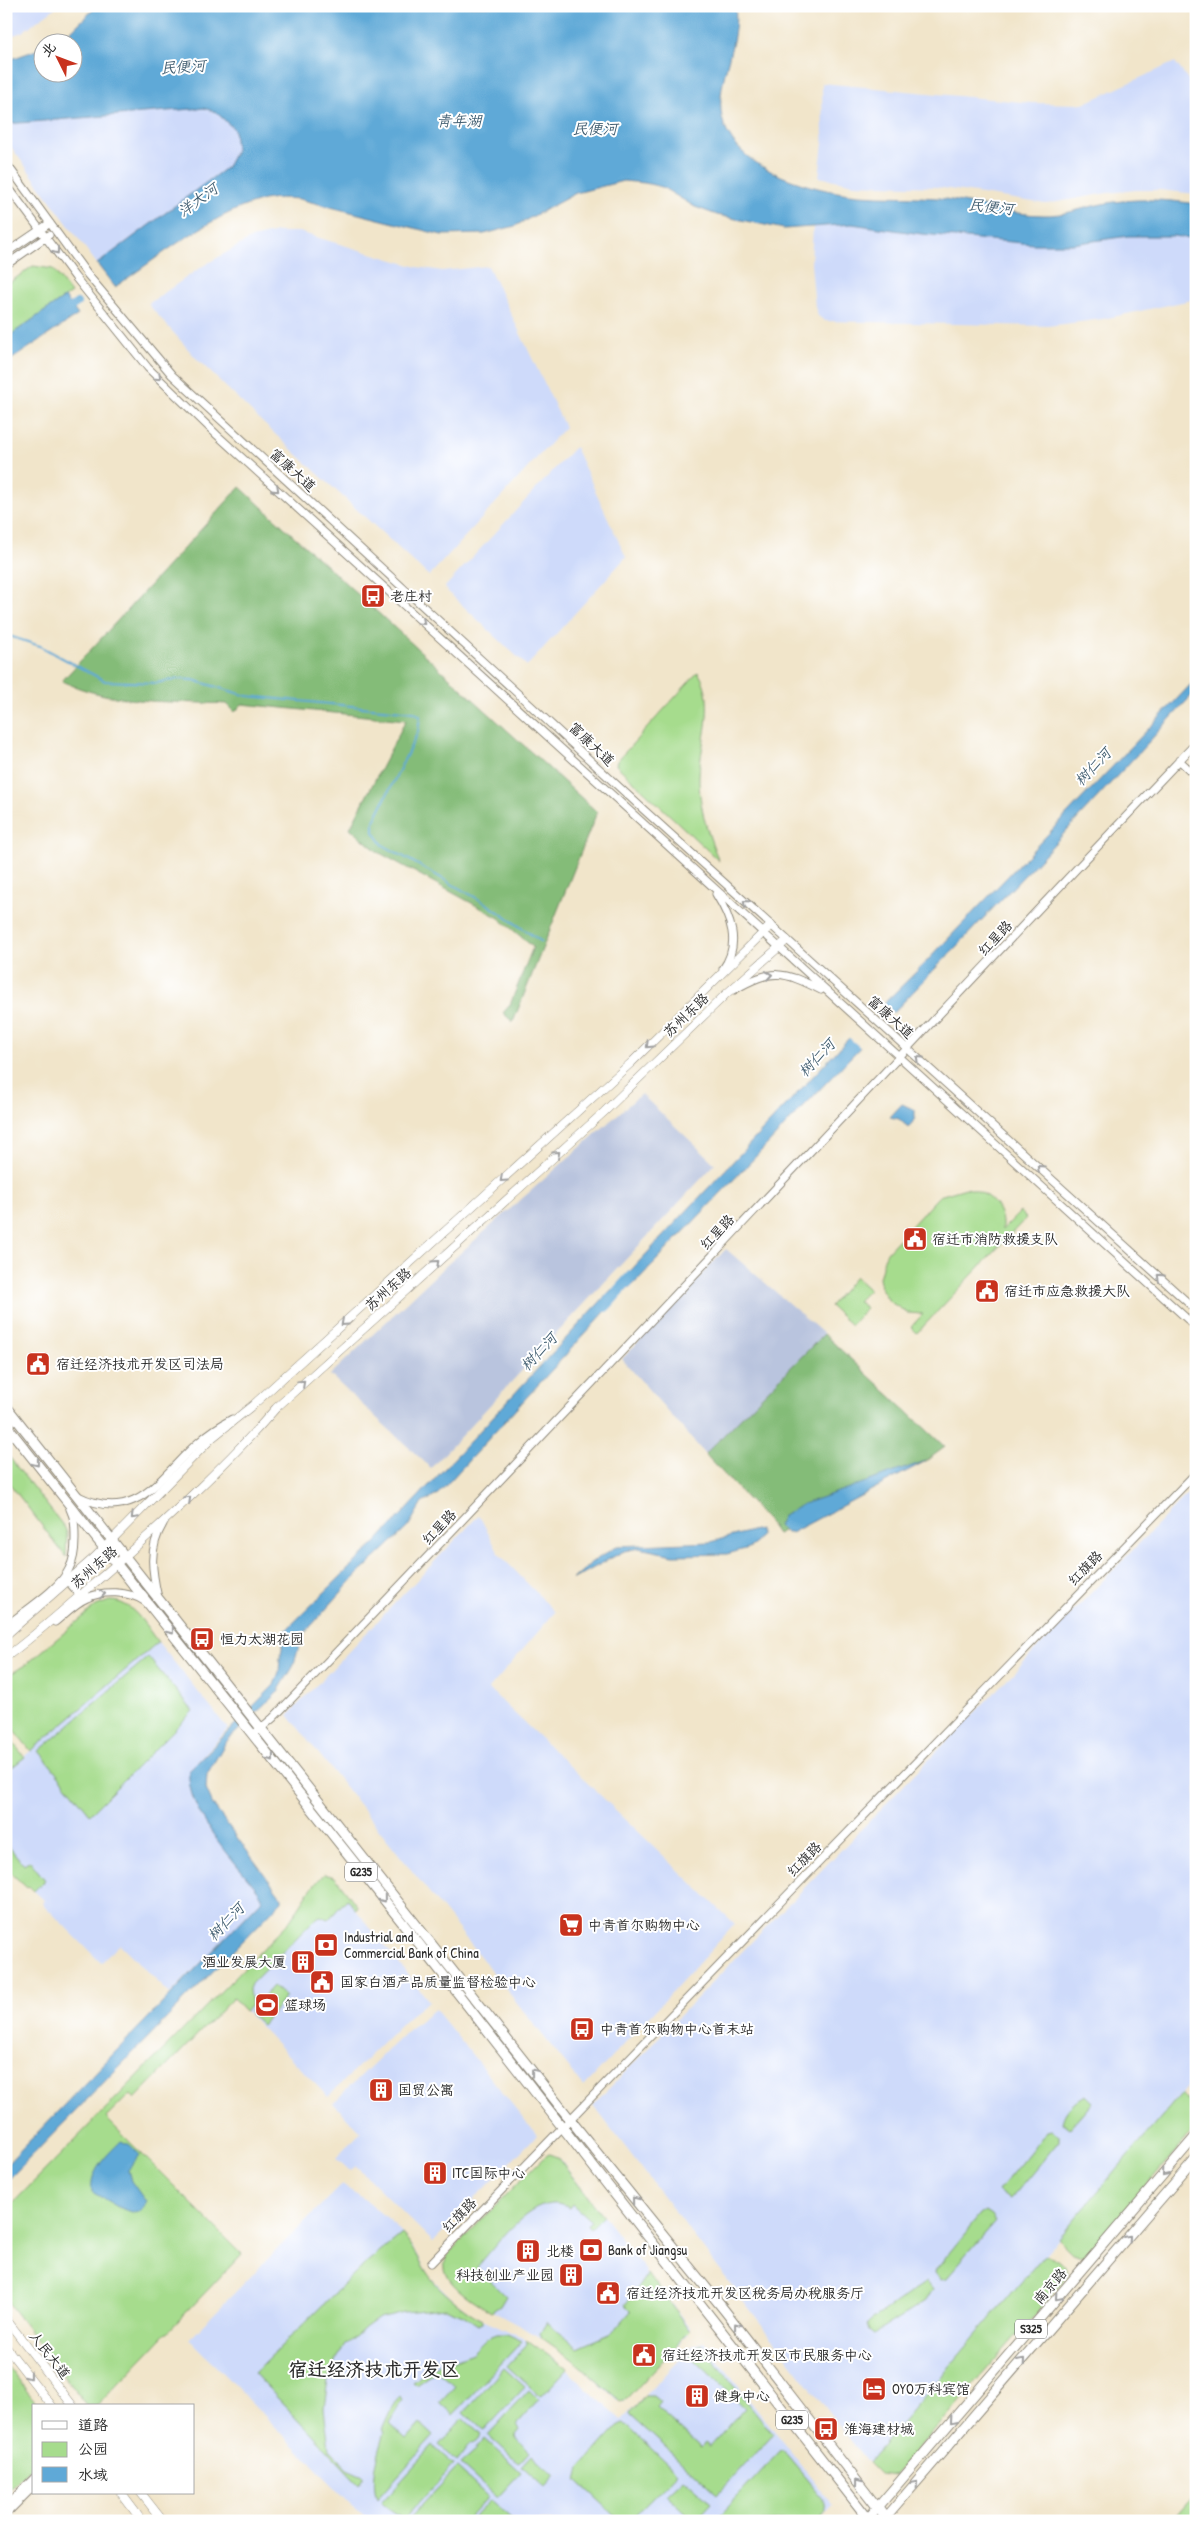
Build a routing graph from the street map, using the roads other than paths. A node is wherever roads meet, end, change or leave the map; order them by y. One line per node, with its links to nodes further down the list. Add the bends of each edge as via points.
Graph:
1 (6, 163): 2 (street, 富康大道)
2 (21, 183): 3 (street); 4 (street, 富康大道)
3 (8, 187): 5 (street, 富康大道)
4 (50, 223): 5 (street); 6 (street, 富康大道)
5 (40, 230): 7 (street, 富康大道); 8 (street)
6 (55, 230): 7 (street); 10 (street, 富康大道, via 87,274 172,375)
7 (46, 237): 9 (street); 11 (street, 富康大道, one-way to 11, via 148,368)
8 (6, 254)
9 (6, 265)
10 (403, 586): 11 (street); 12 (street, 富康大道)
11 (394, 597): 13 (street, 富康大道, one-way to 13)
12 (452, 632): 13 (street); 17 (street, 富康大道)
13 (443, 641): 18 (street, 富康大道)
14 (1196, 743): 15 (street, 红星路)
15 (1180, 760): 16 (street); 26 (street, 红星路)
16 (1196, 776)
17 (717, 876): 18 (street); 19 (street, 富康大道, one-way to 17)
18 (711, 885): 20 (street, 富康大道); 23 (street, via 729,918 733,939 731,958)
19 (771, 925): 20 (main road, 苏州东路); 21 (street, 富康大道)
20 (762, 933): 22 (street, 富康大道); 23 (main road, 苏州东路)
21 (787, 940): 22 (main road, 苏州东路); 26 (street, 富康大道)
22 (778, 948): 24 (main road, 苏州东路); 25 (street, 富康大道)
23 (713, 983): 30 (main road, 苏州东路, one-way to 30, via 632,1062)
24 (725, 995): 25 (street, one-way to 25, via 753,979 774,973 805,982); 36 (main road, 苏州东路, one-way to 24, via 239,1451 276,1408 604,1112)
25 (831, 995): 27 (street, 富康大道)
26 (907, 1048): 27 (street, 红星路); 28 (street, 富康大道, one-way to 26)
27 (899, 1056): 29 (street, 富康大道); 49 (street, 红星路, via 407,1579)
28 (1196, 1310)
29 (1196, 1327)
30 (253, 1405): 34 (street, via 200,1441 147,1494 132,1502 101,1505); 37 (main road, 苏州东路, one-way to 37, via 212,1438)
31 (6, 1406): 34 (main road, G235)
32 (6, 1425): 35 (main road, G235, one-way to 35)
33 (1196, 1473): 51 (street, 红旗路)
34 (76, 1494): 37 (main road, G235)
35 (67, 1502): 38 (main road, G235); 45 (street, via 76,1530 69,1570)
36 (165, 1521): 39 (main road, 苏州东路); 43 (street, via 152,1552)
37 (112, 1538): 38 (main road, 苏州东路); 39 (main road, G235)
38 (104, 1548): 40 (main road, G235); 41 (main road, 苏州东路)
39 (126, 1556): 40 (main road, 苏州东路); 43 (main road, G235)
40 (117, 1563): 42 (main road, 苏州东路); 44 (main road, G235)
41 (68, 1581): 42 (street); 46 (main road, 苏州东路)
42 (80, 1596): 47 (main road, 苏州东路)
43 (158, 1598): 49 (main road, G235)
44 (150, 1605): 48 (street, one-way to 44, via 86,1598 98,1594 124,1594); 50 (main road, G235, one-way to 50)
45 (6, 1626)
46 (6, 1635)
47 (6, 1657)
48 (6, 1661)
49 (261, 1728): 50 (street, 红星路); 51 (main road, G235, one-way to 49)
50 (253, 1735): 52 (main road, G235, one-way to 52)
51 (570, 2118): 52 (street, 红旗路); 65 (main road, G235, one-way to 51)
52 (561, 2127): 55 (street, 红旗路); 67 (main road, G235)
53 (1196, 2136): 65 (main road, 南京路 / S325, one-way to 65)
54 (1196, 2158): 68 (main road, 南京路 / S325, one-way to 54)
55 (430, 2263)
56 (6, 2319): 59 (main road, 人民大道)
57 (6, 2347): 58 (main road, one-way to 58)
58 (50, 2404)
59 (71, 2404)
60 (32, 2480): 64 (street)
61 (32, 2488): 66 (street)
62 (122, 2494): 69 (main road)
63 (142, 2494): 70 (main road)
64 (6, 2506)
65 (878, 2507): 67 (main road, 南京路 / S325); 68 (main road, G235)
66 (6, 2514)
67 (868, 2520)
68 (886, 2520)
69 (142, 2521)
70 (163, 2521)

